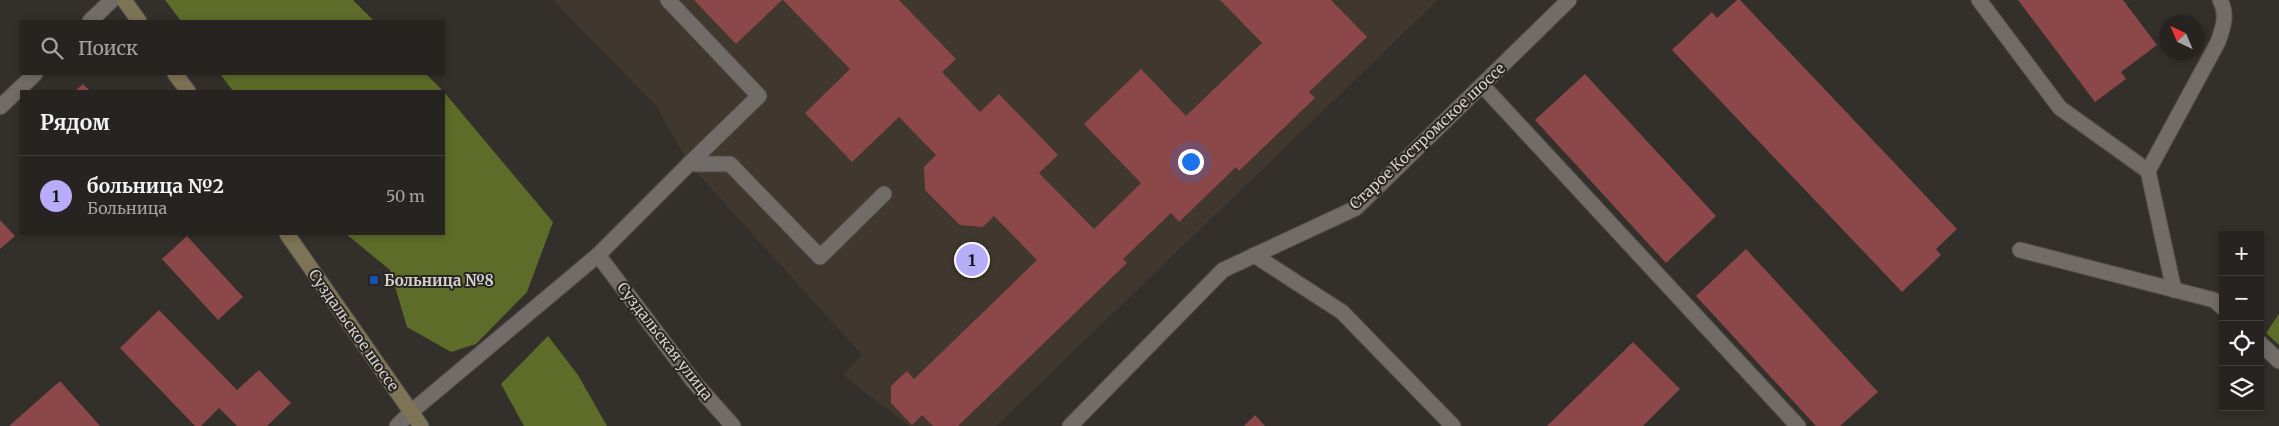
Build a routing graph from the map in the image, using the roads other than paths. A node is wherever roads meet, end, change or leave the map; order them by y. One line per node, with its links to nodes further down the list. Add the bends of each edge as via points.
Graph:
1 (112, 0): 7 (street)
2 (124, 0): 8 (main road)
3 (668, 0): 14 (street, via 759,96)
4 (1569, 0): 11 (street, Старое Костромское шоссе)
5 (1979, 0): 15 (street, via 2060,108)
6 (2220, 0): 15 (street, via 2225,24 2218,42)
7 (91, 20)
8 (138, 20)
9 (34, 75): 13 (street)
10 (176, 75): 12 (main road)
11 (1482, 85): 20 (street, Старое Костромское шоссе, via 1356,208); 31 (street)
12 (187, 90)
13 (0, 107)
14 (689, 164): 16 (street, via 730,164 820,257); 19 (street)
15 (2148, 171): 21 (street)
16 (884, 194)
17 (288, 235): 25 (main road, Суздальское шоссе)
18 (2020, 250): 21 (street)
19 (598, 255): 25 (street); 28 (street, Суздальская улица, via 694,382)
20 (1254, 255): 29 (street, Старое Костромское шоссе, via 1223,270); 30 (street, via 1342,312)
21 (2174, 290): 22 (street, via 2214,300)
22 (2219, 304)
23 (2264, 347): 24 (street)
24 (2279, 361)
25 (411, 412): 26 (street); 27 (main road, Суздальское шоссе)
26 (396, 426)
27 (422, 426)
28 (733, 426)
29 (1070, 426)
30 (1453, 426)
31 (1798, 426)

